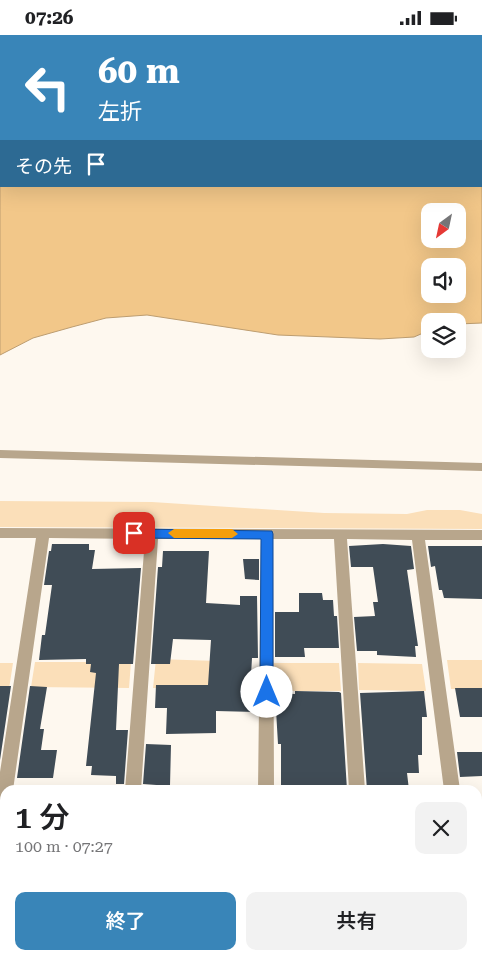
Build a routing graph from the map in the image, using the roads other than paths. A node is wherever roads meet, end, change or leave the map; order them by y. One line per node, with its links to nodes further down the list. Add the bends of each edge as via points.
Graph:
1 (0, 454): 2 (street)
2 (482, 467)
3 (0, 533): 4 (street)
4 (43, 533): 5 (street); 10 (street)
5 (152, 533): 6 (street); 11 (street)
6 (267, 534): 7 (street); 12 (street)
7 (340, 534): 8 (street); 13 (street)
8 (418, 534): 9 (street); 14 (street)
9 (482, 535)
10 (6, 785)
11 (133, 785)
12 (266, 785)
13 (357, 785)
14 (451, 785)

